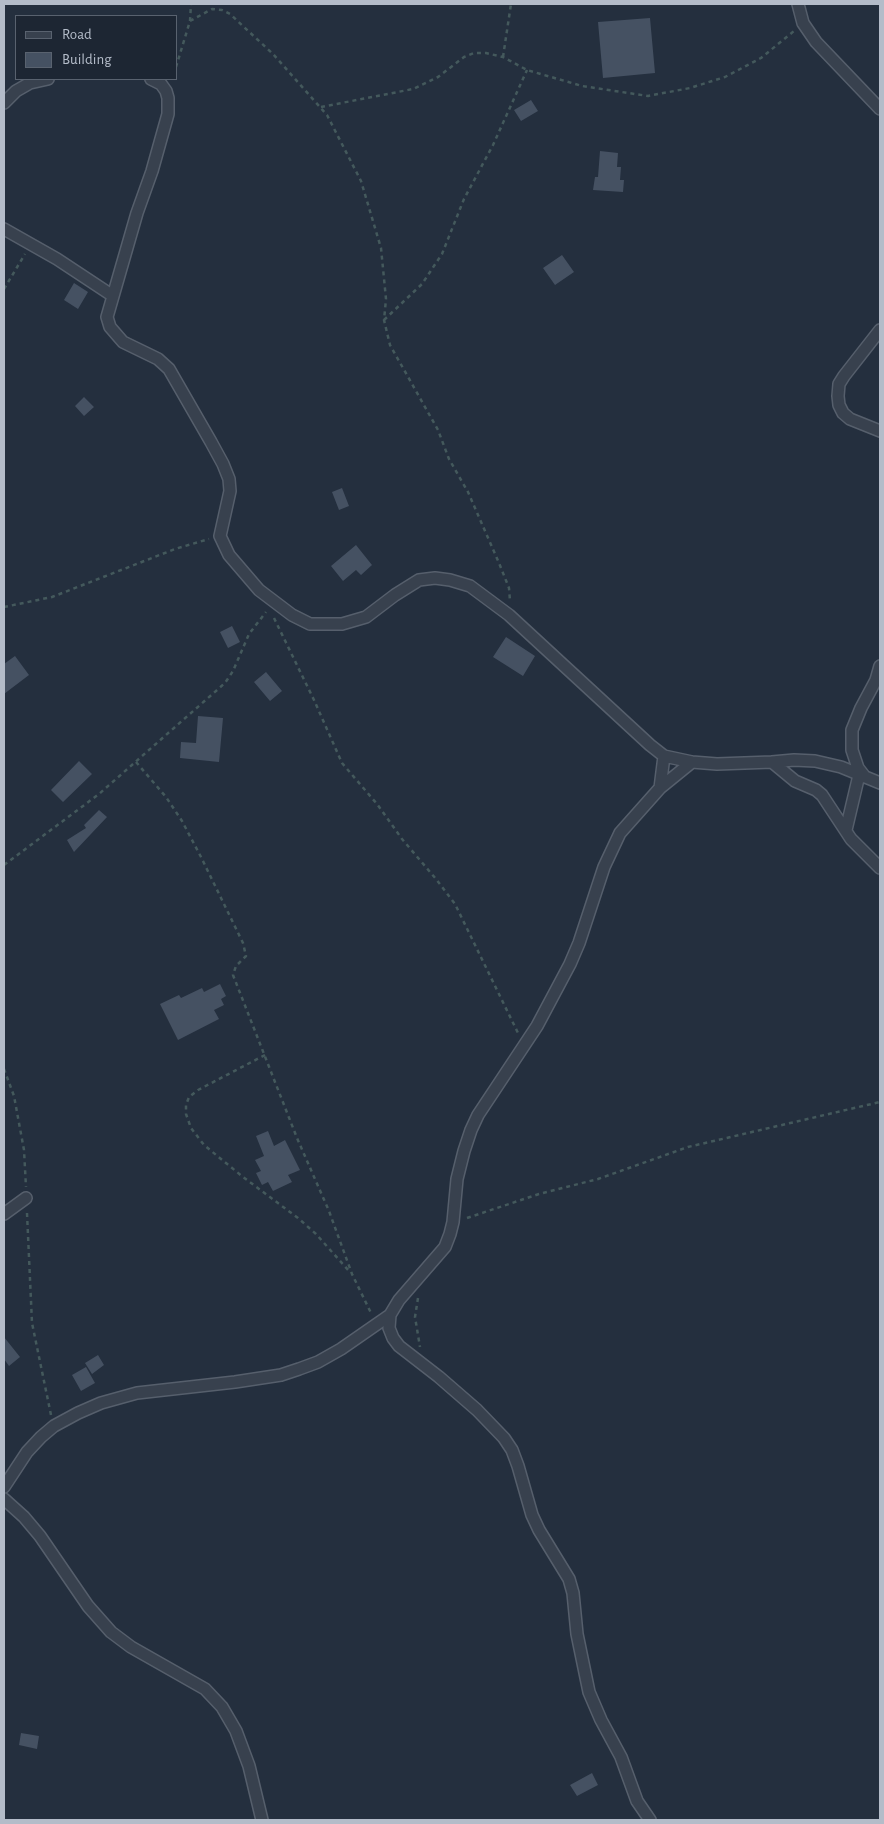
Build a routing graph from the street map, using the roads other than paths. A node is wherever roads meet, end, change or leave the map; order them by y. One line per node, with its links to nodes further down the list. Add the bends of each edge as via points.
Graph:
1 (798, 4): 5 (street, via 803,23 816,42)
2 (44, 80): 4 (street, via 16,91)
3 (153, 80): 7 (street, via 166,90 168,114)
4 (4, 103)
5 (880, 109)
6 (4, 229): 7 (street)
7 (112, 296): 11 (street, via 108,317 110,327 122,342 158,359 168,369 223,464 230,491 220,536 229,555 259,590 310,624 342,624 366,616 419,580 435,578 470,586 509,615)
8 (880, 330): 9 (street, via 844,376 838,396 839,405 850,420)
9 (880, 431)
10 (880, 666): 14 (street, via 852,730 852,750)
11 (664, 756): 12 (street); 16 (street)
12 (692, 762): 13 (street); 16 (street)
13 (772, 762): 14 (street, via 826,762); 17 (street, via 795,781 816,790)
14 (862, 776): 15 (street); 17 (street)
15 (880, 783)
16 (660, 788): 21 (street, via 620,833 604,867 570,964 541,1018 478,1115 456,1179 453,1222 445,1247)
17 (846, 830): 18 (street)
18 (880, 868)
19 (26, 1198): 20 (street)
20 (4, 1214)
21 (390, 1315): 22 (street, via 318,1362 280,1375 137,1393 78,1413 41,1437); 26 (street, via 389,1328 399,1346 488,1421 512,1450 532,1515 569,1579 589,1692 621,1757 637,1801)
22 (4, 1487)
23 (4, 1499): 25 (street, via 40,1536 88,1606 111,1632 205,1689 222,1708 236,1731 249,1766)
24 (254, 1820): 25 (street)
25 (262, 1820)
26 (650, 1820)

